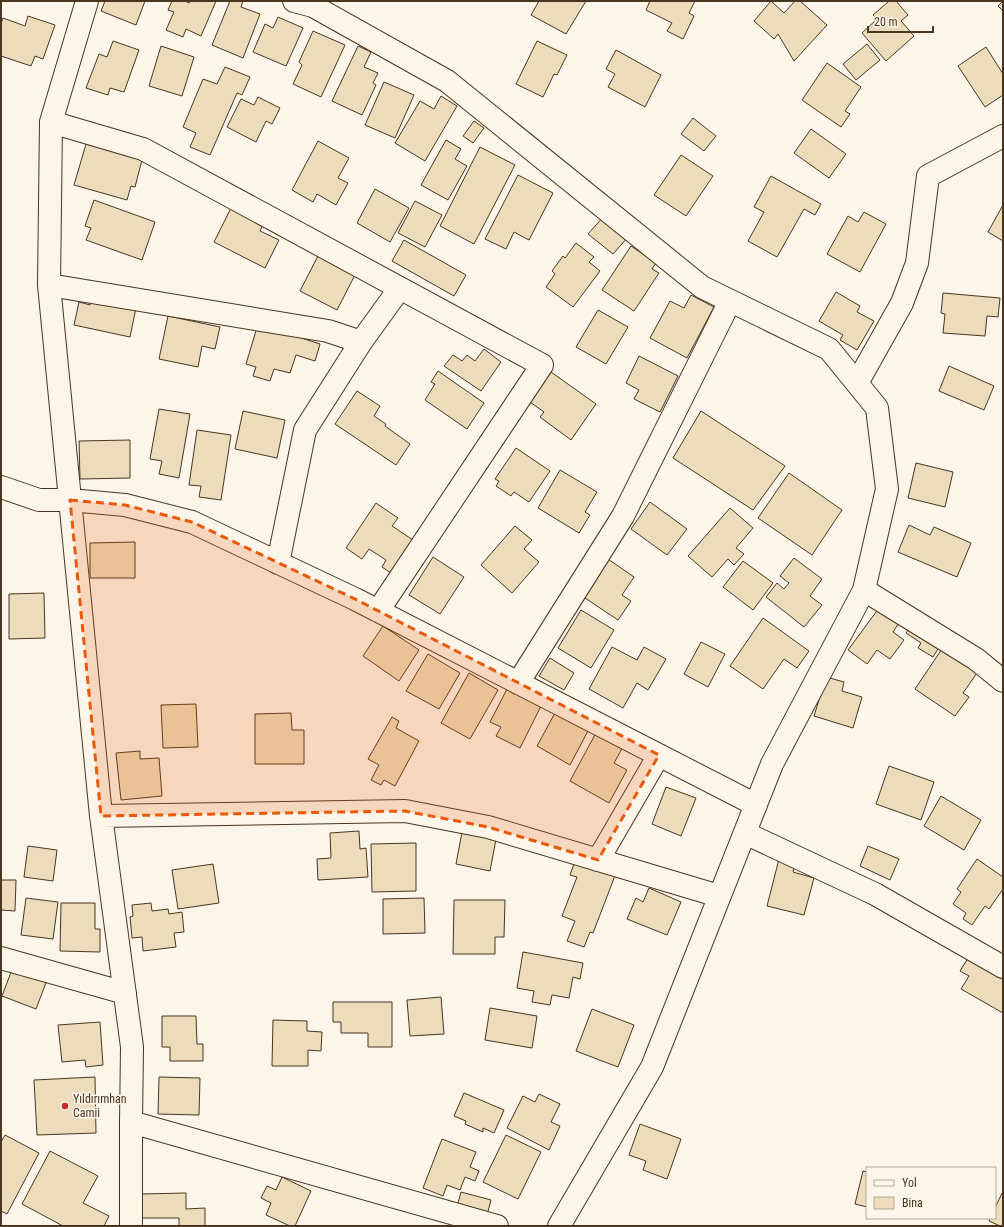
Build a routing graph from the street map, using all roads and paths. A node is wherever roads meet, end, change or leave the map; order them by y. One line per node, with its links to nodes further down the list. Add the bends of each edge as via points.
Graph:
1 (87, 1): 3 (street)
2 (294, 1): 7 (street, via 313,6 447,81 702,287)
3 (51, 122): 5 (street); 6 (street, via 144,150)
4 (1003, 136): 9 (street, via 928,176 917,262 902,303)
5 (49, 285): 8 (street, via 328,331); 11 (street)
6 (400, 288): 8 (street); 14 (street, via 542,365)
7 (730, 301): 9 (street, via 828,349); 16 (street, via 623,516)
8 (361, 342): 12 (street, via 306,430)
9 (857, 384): 13 (street, via 877,408 887,489)
10 (1, 487): 11 (street, via 39,500)
11 (70, 500): 12 (street, via 125,505 192,522); 19 (street)
12 (278, 563): 14 (street)
13 (864, 590): 15 (street, via 976,659); 18 (street, via 772,764)
14 (378, 611): 16 (street)
15 (1003, 680)
16 (518, 683): 17 (street)
17 (659, 755): 18 (street); 21 (street)
18 (756, 805): 20 (street)
19 (101, 816): 21 (street, via 405,810 488,827); 25 (street)
20 (745, 832): 22 (street); 24 (street, via 875,894)
21 (598, 860): 22 (street)
22 (720, 896): 29 (street, via 652,1067)
23 (1, 958): 25 (street)
24 (1003, 967)
25 (125, 992): 26 (street, via 132,1047)
26 (131, 1122): 27 (street); 28 (street)
27 (131, 1226)
28 (497, 1226)
29 (559, 1226)

